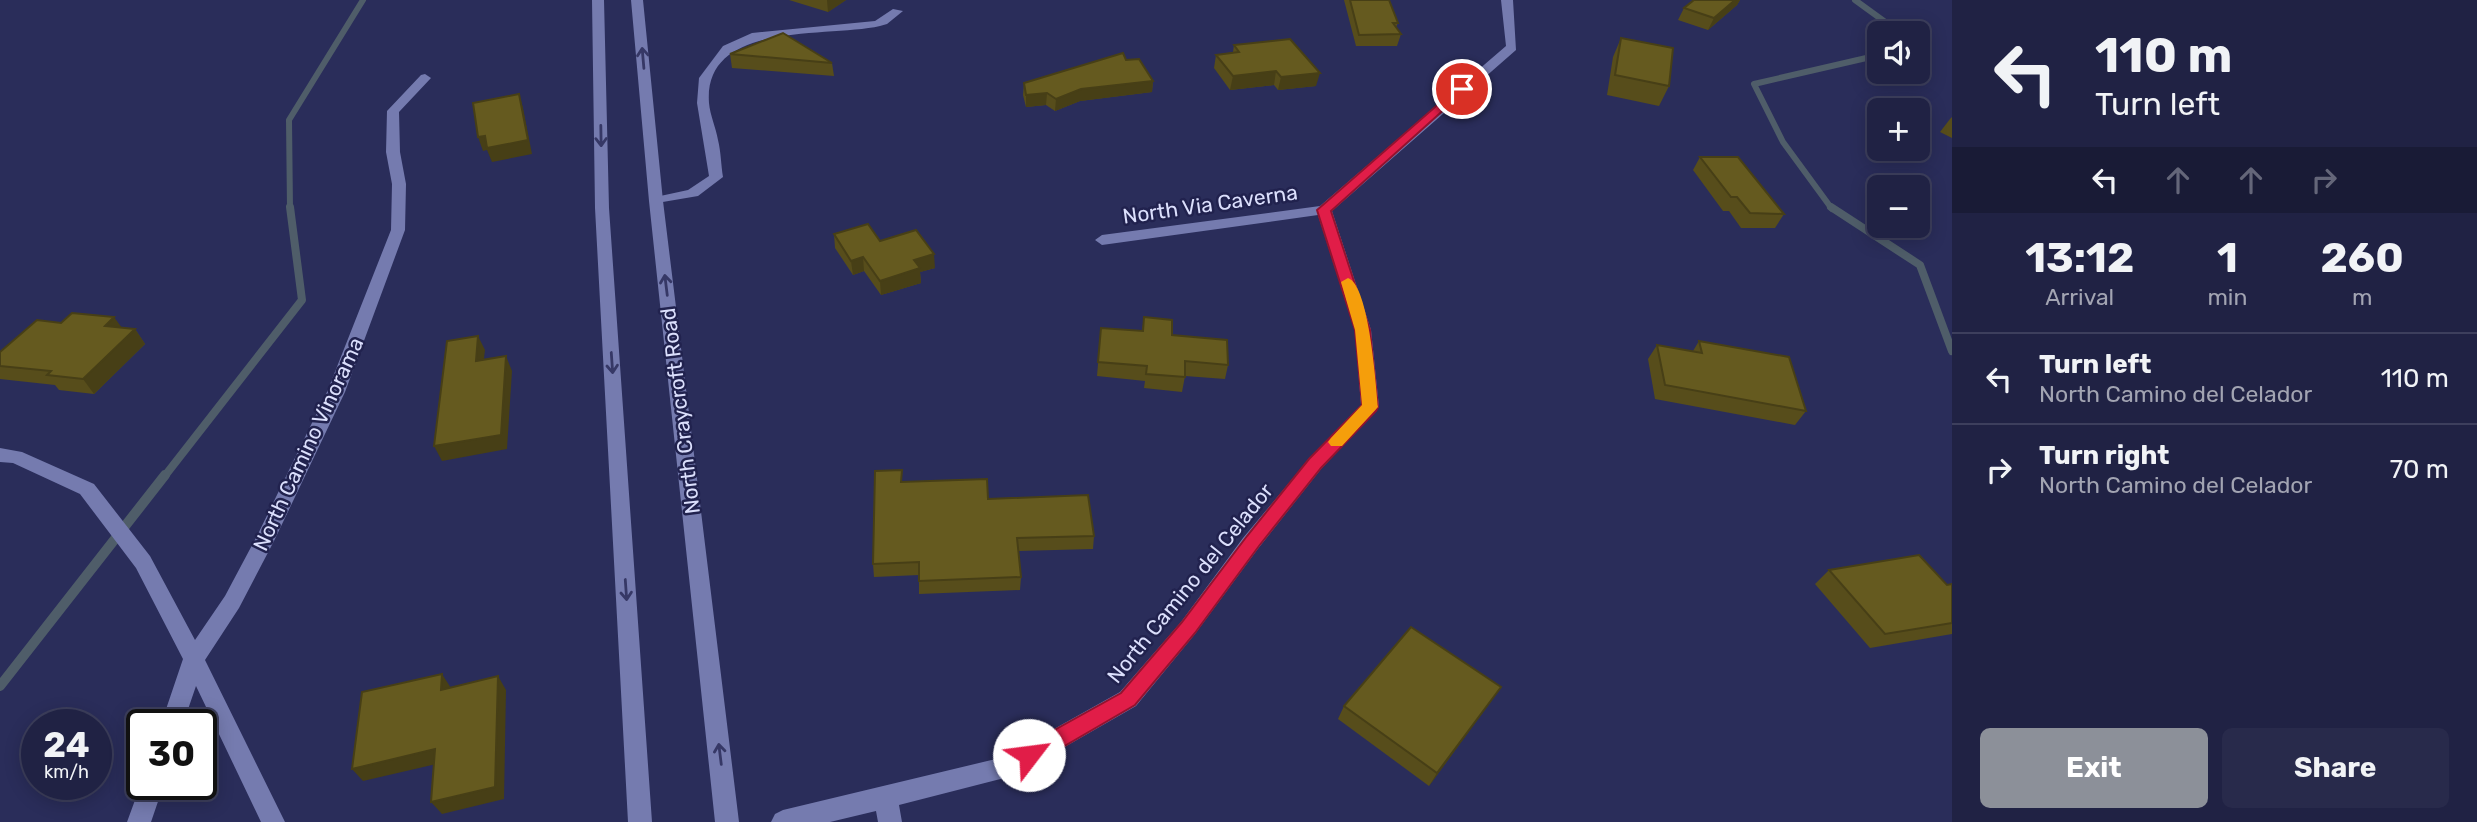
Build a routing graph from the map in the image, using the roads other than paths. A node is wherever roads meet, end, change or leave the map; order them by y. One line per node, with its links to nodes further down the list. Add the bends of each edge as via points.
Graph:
1 (598, 0): 16 (street, one-way to 16, via 603,222)
2 (637, 0): 6 (street, North Craycroft Road, one-way to 2)
3 (1507, 0): 7 (street, via 1512,47)
4 (897, 11): 6 (street, via 876,24 751,37 727,49 705,78 703,103 716,177 693,193)
5 (425, 78): 10 (street, North Camino Vinorama, via 393,111 398,230 336,392 232,602)
6 (656, 201): 17 (street, North Craycroft Road, one-way to 6)
7 (1324, 210): 8 (street, North Via Caverna); 12 (street, North Camino del Celador, via 1363,330 1370,407 1315,464 1128,699 1008,767)
8 (1102, 240)
9 (0, 455): 10 (street, via 16,457 87,489 143,562)
10 (194, 659): 11 (street, North Camino Vinorama); 15 (street)
11 (177, 709)
12 (886, 797): 18 (street, North Camino del Celador); 19 (street)
13 (147, 800): 14 (street)
14 (139, 822)
15 (272, 822)
16 (640, 822)
17 (727, 822)
18 (783, 822)
19 (890, 822)

